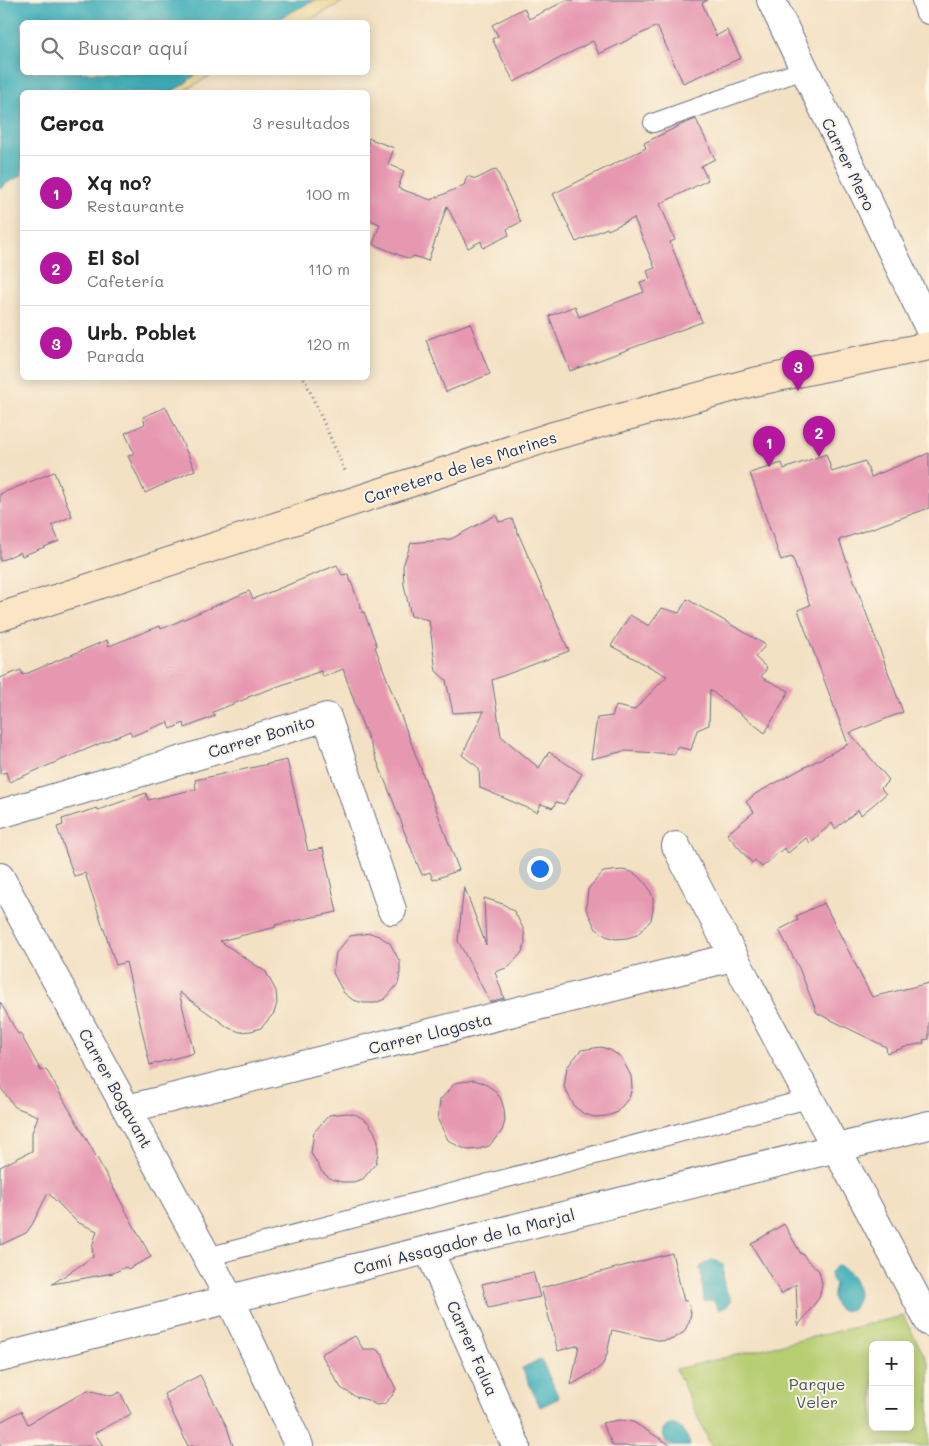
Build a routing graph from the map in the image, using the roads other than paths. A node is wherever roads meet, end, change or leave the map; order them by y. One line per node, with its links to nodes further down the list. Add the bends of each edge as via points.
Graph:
1 (771, 0): 4 (street, Carrer Mero)
2 (926, 0): 3 (street)
3 (929, 10)
4 (803, 70): 5 (lane); 6 (street, Carrer Mero)
5 (653, 123)
6 (929, 328)
7 (929, 346): 8 (main road, Carretera de les Marines, via 786,375 553,436)
8 (0, 617)
9 (0, 814): 12 (street, Carrer Bonito, via 327,717)
10 (676, 846): 13 (street)
11 (0, 877): 15 (street, Carrer Bogavant)
12 (392, 910)
13 (733, 957): 14 (street); 15 (street, Carrer Llagosta)
14 (808, 1099): 17 (street); 19 (lane)
15 (127, 1108): 19 (street, Carrer Bogavant)
16 (929, 1125): 17 (street, Camí Assagador de la Marjal)
17 (836, 1148): 18 (street, Camí Assagador de la Marjal); 21 (street)
18 (429, 1251): 20 (street, Camí Assagador de la Marjal); 24 (street, Carrer Falua)
19 (207, 1257): 20 (street, Carrer Bogavant)
20 (230, 1299): 22 (street, Camí Assagador de la Marjal); 23 (street, Carrer Bogavant)
21 (929, 1322)
22 (0, 1358)
23 (299, 1446)
24 (516, 1446)

